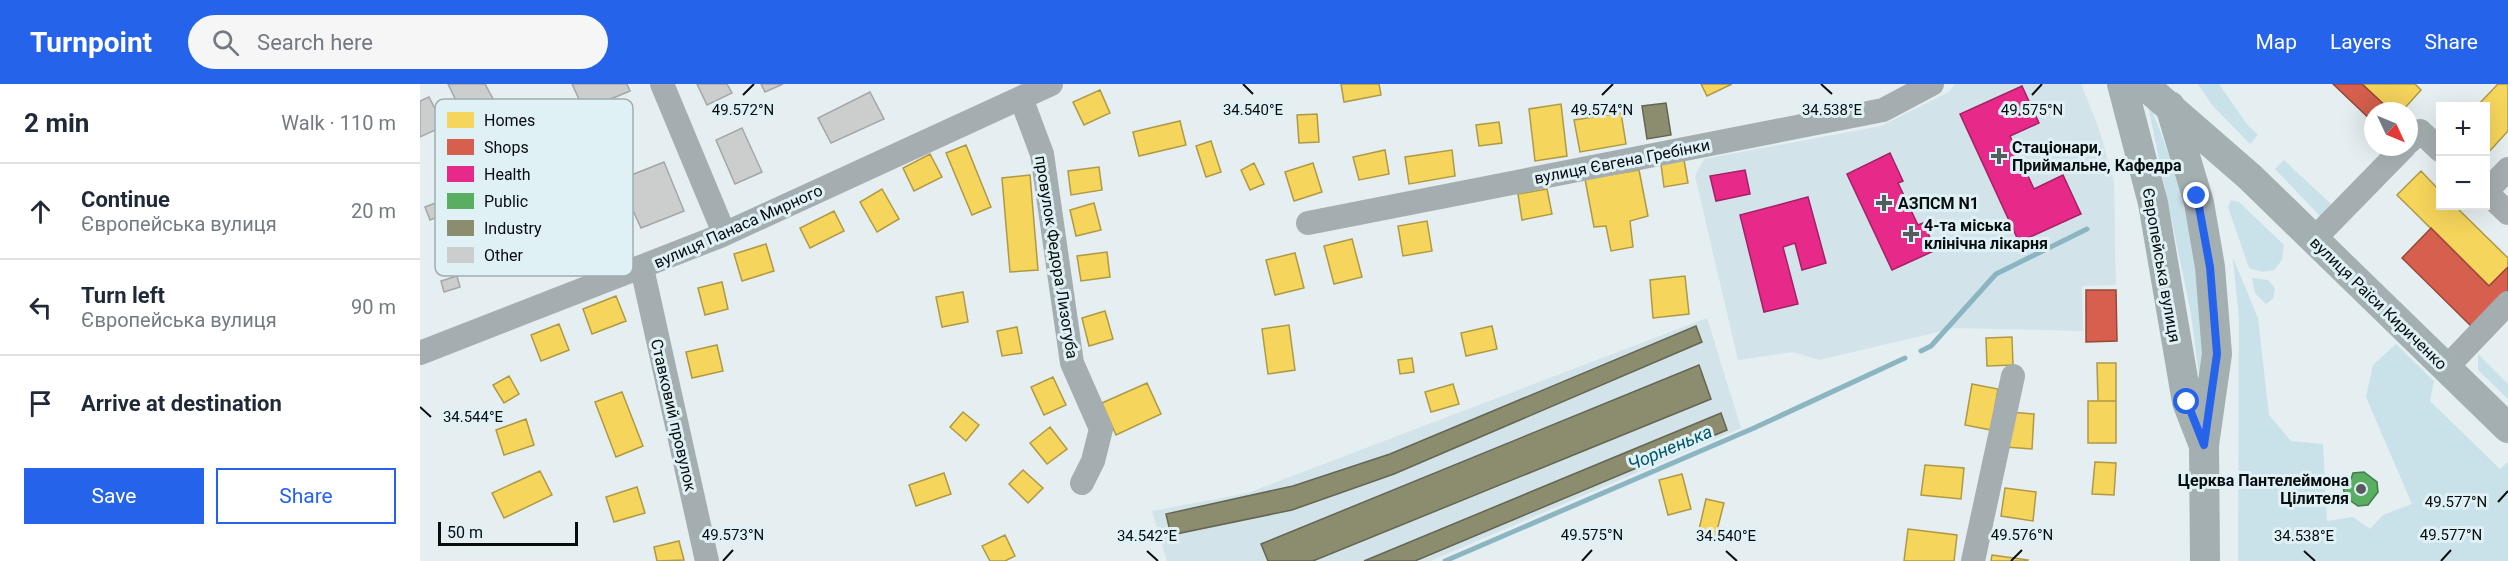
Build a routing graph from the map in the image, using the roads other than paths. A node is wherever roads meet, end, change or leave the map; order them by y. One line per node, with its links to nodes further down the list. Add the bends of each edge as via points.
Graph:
1 (662, 84): 16 (street)
2 (1051, 84): 7 (street, вулиця Панаса Мирного)
3 (1932, 84): 15 (street, вулиця Євгена Гребінки, via 1883,110)
4 (2122, 84): 26 (main road, Європейська вулиця, via 2153,203 2187,402)
5 (2143, 84): 6 (main road, вулиця Раїси Кириченко)
6 (2166, 97): 17 (main road, вулиця Раїси Кириченко); 26 (main road, Європейська вулиця, via 2199,203 2210,267 2217,354)
7 (1021, 98): 16 (street, вулиця Панаса Мирного); 27 (street, провулок Федора Лизогуба, via 1042,154 1072,363 1101,429 1093,461)
8 (2418, 133): 9 (street)
9 (2436, 146)
10 (2395, 156): 17 (street)
11 (2508, 169): 12 (street)
12 (2490, 188)
13 (2490, 196): 14 (street)
14 (2508, 213)
15 (1308, 224)
16 (724, 234): 18 (street, вулиця Панаса Мирного)
17 (2314, 239): 23 (main road, вулиця Раїси Кириченко)
18 (642, 268): 19 (street, вулиця Панаса Мирного); 28 (street, Ставковий провулок)
19 (633, 271)
20 (621, 276): 22 (street, вулиця Панаса Мирного)
21 (2508, 303): 23 (street)
22 (420, 353)
23 (2446, 368): 25 (main road, вулиця Раїси Кириченко)
24 (2013, 376): 29 (street)
25 (2508, 428)
26 (2204, 445): 30 (main road, Європейська вулиця)
27 (1082, 483)
28 (707, 561)
29 (1973, 561)
30 (2205, 561)

